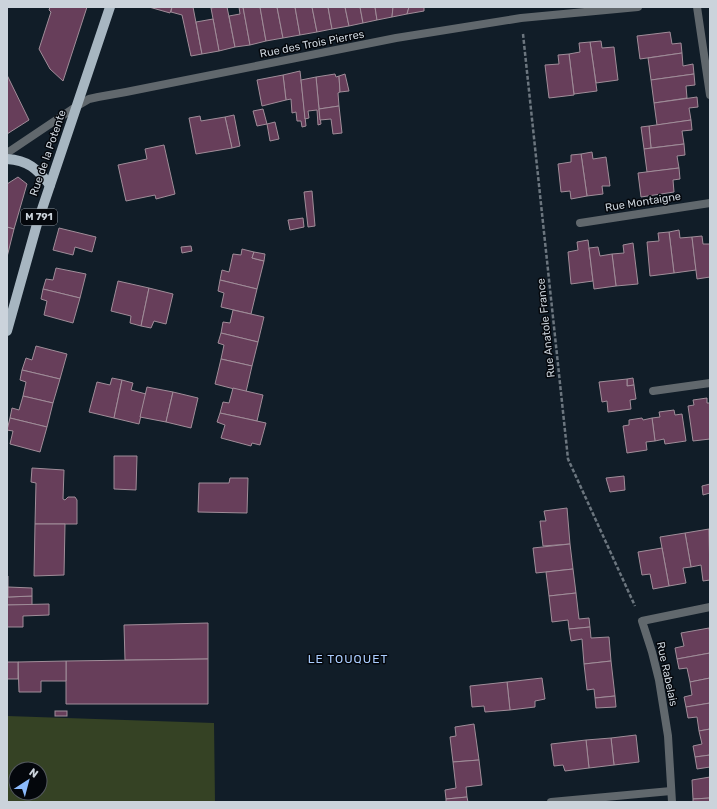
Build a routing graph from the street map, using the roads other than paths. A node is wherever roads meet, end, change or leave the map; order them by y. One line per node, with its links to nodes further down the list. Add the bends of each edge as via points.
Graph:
1 (110, 7): 5 (main road, Rue de la Potente / M 791)
2 (638, 7): 5 (street, Rue des Trois Pierres, via 521,18 396,38 98,96)
3 (697, 7): 4 (street)
4 (710, 95)
5 (77, 106): 6 (street, Rue des Trois Pierres); 8 (main road, Rue de la Potente / M 791)
6 (7, 153)
7 (7, 159): 8 (main road, via 16,159 30,165)
8 (50, 185): 11 (main road, Rue de la Potente / M 791)
9 (710, 203): 10 (street, Rue Montaigne)
10 (580, 222)
11 (7, 331)
12 (710, 383): 13 (street)
13 (653, 391)
14 (710, 607): 15 (street, Rue Rabelais, via 642,621 659,680 668,736)
15 (671, 791): 16 (street); 17 (street, Rue Rabelais)
16 (550, 802)
17 (672, 802)

